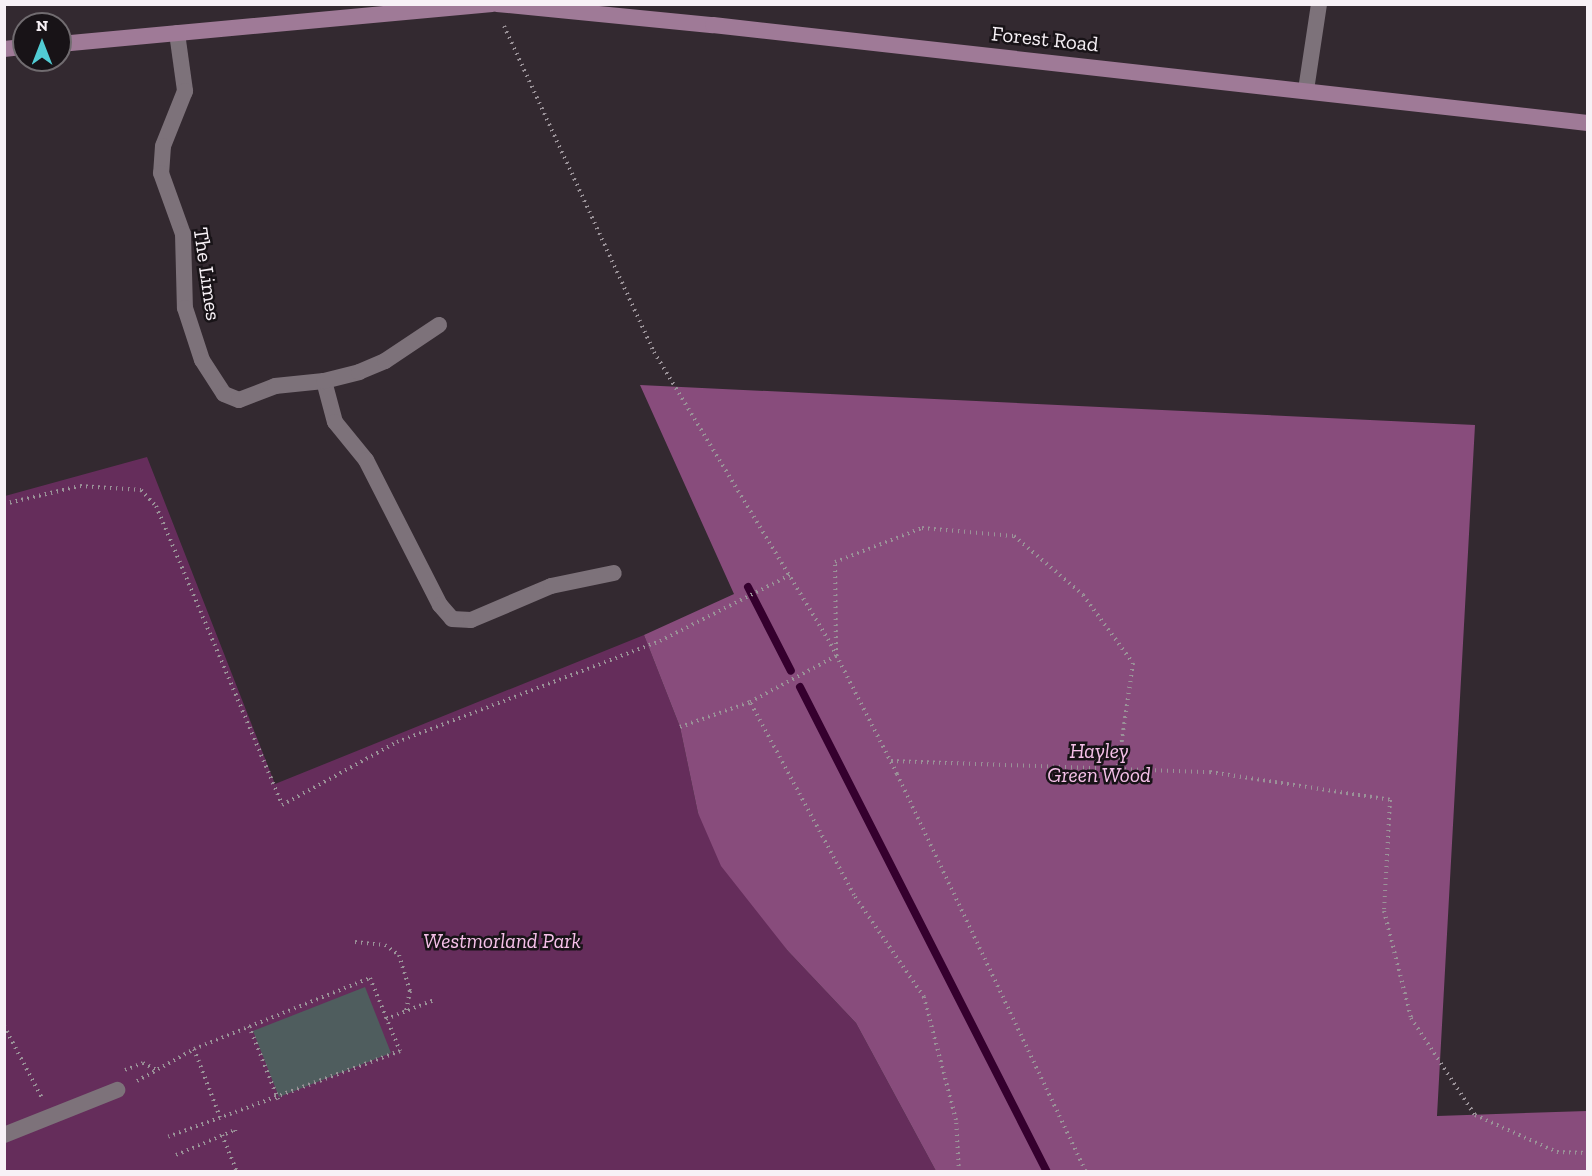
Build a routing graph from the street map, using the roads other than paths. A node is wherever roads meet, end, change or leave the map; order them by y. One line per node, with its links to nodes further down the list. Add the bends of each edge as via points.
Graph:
1 (1319, 4): 5 (street)
2 (496, 8): 3 (main road, Forest Road); 5 (main road, Forest Road)
3 (177, 33): 4 (main road, Forest Road); 8 (street, The Limes, via 185,91 164,146 161,173 183,234 185,308 202,360 224,394 239,400 276,386)
4 (72, 43)
5 (1306, 90): 6 (main road, Forest Road)
6 (1587, 123)
7 (439, 325): 8 (street, The Limes, via 386,361)
8 (324, 381): 9 (street, via 335,422 366,460 440,605 452,619 471,620 551,586)
9 (614, 573)
10 (115, 1082): 11 (street)
11 (4, 1135)

